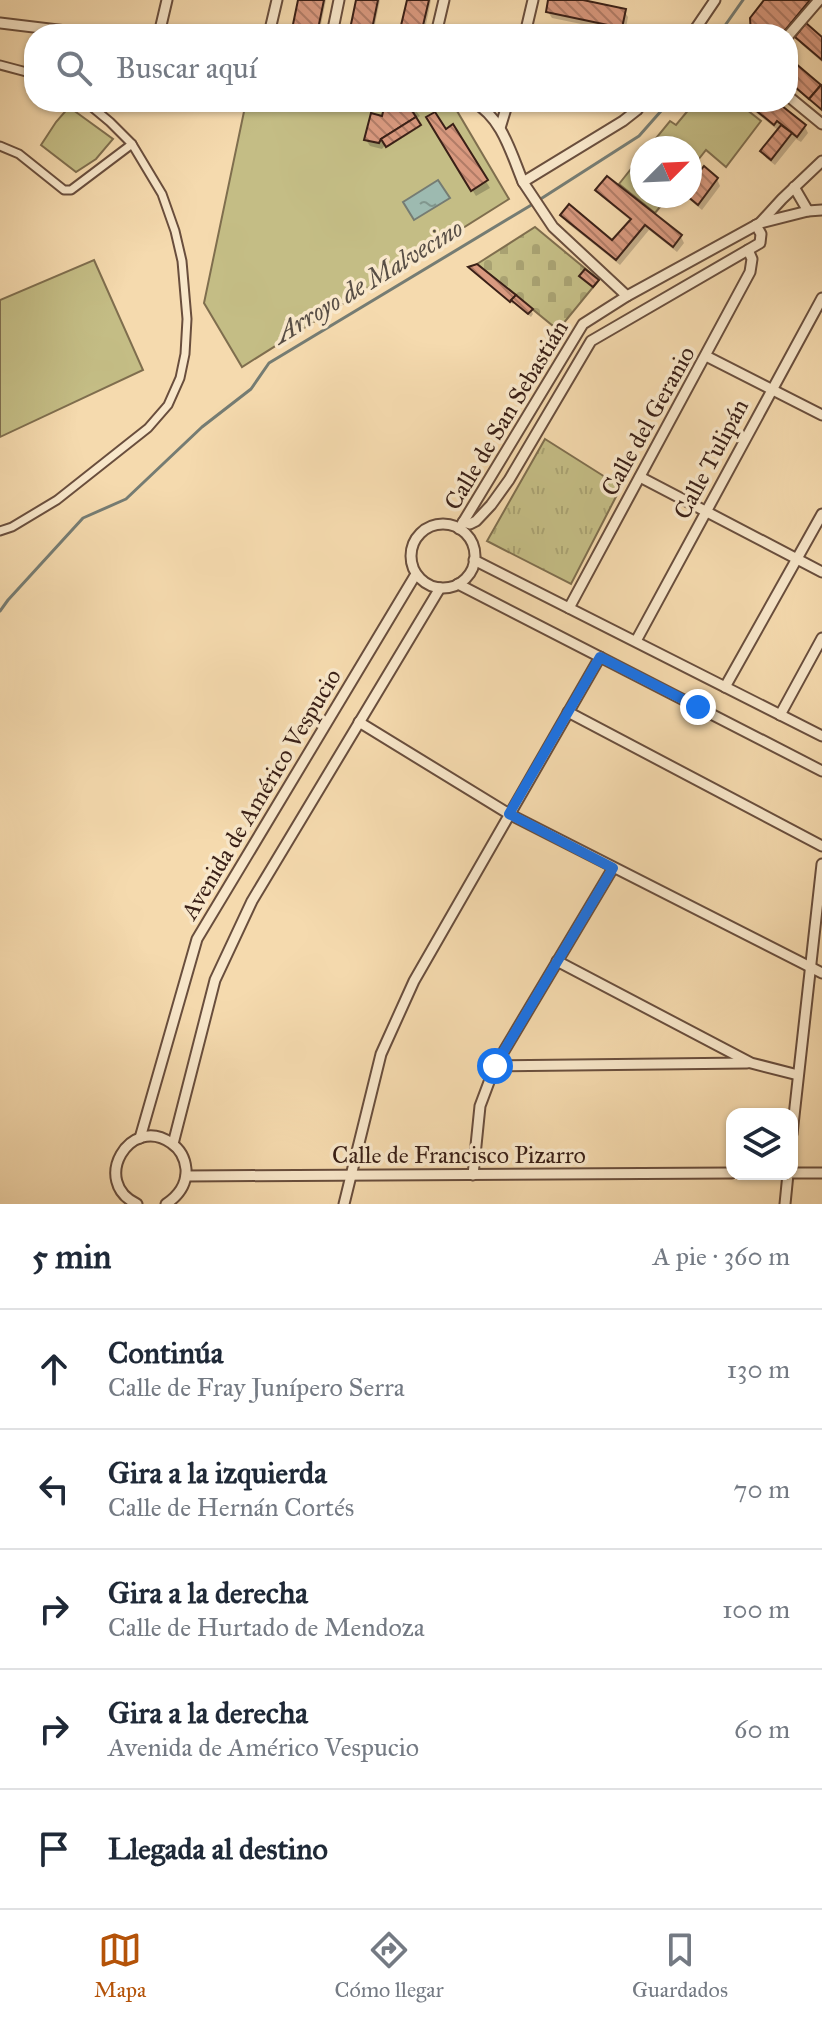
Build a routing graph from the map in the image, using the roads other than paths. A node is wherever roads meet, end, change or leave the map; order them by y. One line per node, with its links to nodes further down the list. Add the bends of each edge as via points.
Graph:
1 (167, 0): 9 (street)
2 (277, 0): 10 (street)
3 (339, 0): 11 (street)
4 (444, 0): 12 (street)
5 (533, 0): 13 (street)
6 (715, 0): 14 (street)
7 (819, 0): 15 (street)
8 (0, 23): 16 (street)
9 (161, 24)
10 (271, 24)
11 (334, 24)
12 (438, 24)
13 (527, 24)
14 (699, 24)
15 (798, 24)
16 (24, 26)
17 (0, 65): 18 (street)
18 (24, 71)
19 (798, 104): 24 (street)
20 (98, 112): 26 (street)
21 (487, 112): 25 (street)
22 (505, 112): 25 (street)
23 (634, 112): 29 (street)
24 (822, 124)
25 (500, 128): 29 (street)
26 (132, 144): 27 (street, via 71,190); 44 (street, via 162,194 182,261 187,319 180,378 168,405 148,428 57,500)
27 (0, 146)
28 (822, 161): 30 (street, Calle de San Sebastián)
29 (523, 182): 35 (street, via 553,227)
30 (794, 187): 32 (street); 33 (street, Calle de San Sebastián)
31 (822, 210): 32 (street)
32 (808, 211): 33 (street)
33 (758, 224): 34 (street, Calle del Geranio, via 760,243); 35 (street, Calle de San Sebastián)
34 (748, 250): 37 (street, Calle del Geranio, via 750,272); 43 (street, via 591,341 509,480 476,521)
35 (627, 296): 43 (street, Calle de San Sebastián, via 583,324)
36 (822, 298): 38 (street, Calle Tulipán)
37 (706, 356): 38 (street); 40 (street, Calle del Geranio)
38 (771, 389): 39 (street); 41 (street, Calle Tulipán)
39 (822, 415)
40 (640, 477): 41 (street); 51 (street, Calle del Geranio)
41 (705, 512): 45 (street); 53 (street, Calle Tulipán)
42 (822, 514): 45 (street)
43 (461, 526): 46 (street); 48 (street, via 423,530 412,546)
44 (0, 531)
45 (797, 559): 47 (street); 55 (street)
46 (474, 560): 49 (street); 51 (street)
47 (822, 572)
48 (416, 574): 50 (street); 72 (street, Avenida de Américo Vespucio, via 197,939)
49 (458, 584): 50 (street); 54 (street)
50 (440, 588): 58 (street, Avenida de Américo Vespucio)
51 (569, 608): 53 (street)
52 (822, 638): 57 (street)
53 (636, 641): 55 (street)
54 (600, 657): 56 (street); 60 (street)
55 (725, 687): 57 (street)
56 (568, 712): 61 (street); 62 (street)
57 (780, 715): 59 (street)
58 (359, 722): 61 (street); 73 (street, Avenida de Américo Vespucio, via 252,901 215,980)
59 (822, 736)
60 (822, 771)
61 (509, 814): 64 (street); 77 (street, via 414,981 381,1054)
62 (822, 846)
63 (822, 864): 66 (street)
64 (613, 868): 65 (street); 66 (street)
65 (557, 961): 68 (street); 69 (street)
66 (811, 968): 67 (street); 70 (street)
67 (822, 973)
68 (751, 1063): 69 (street); 70 (street)
69 (495, 1066): 78 (street, via 480,1106)
70 (798, 1075): 71 (street)
71 (795, 1108)
72 (140, 1138): 73 (street); 81 (street, via 122,1151 115,1173 123,1193)
73 (173, 1144): 79 (street, via 186,1164)
74 (726, 1173): 78 (street, Calle de Francisco Pizarro)
75 (822, 1173): 76 (street)
76 (798, 1174)
77 (350, 1175): 78 (street, Calle de Francisco Pizarro); 79 (street, Calle de Francisco Pizarro); 83 (street)
78 (473, 1175)
79 (186, 1176): 82 (street, via 183,1188)
80 (789, 1180): 84 (street)
81 (137, 1204)
82 (166, 1204)
83 (344, 1204)
84 (785, 1204)

